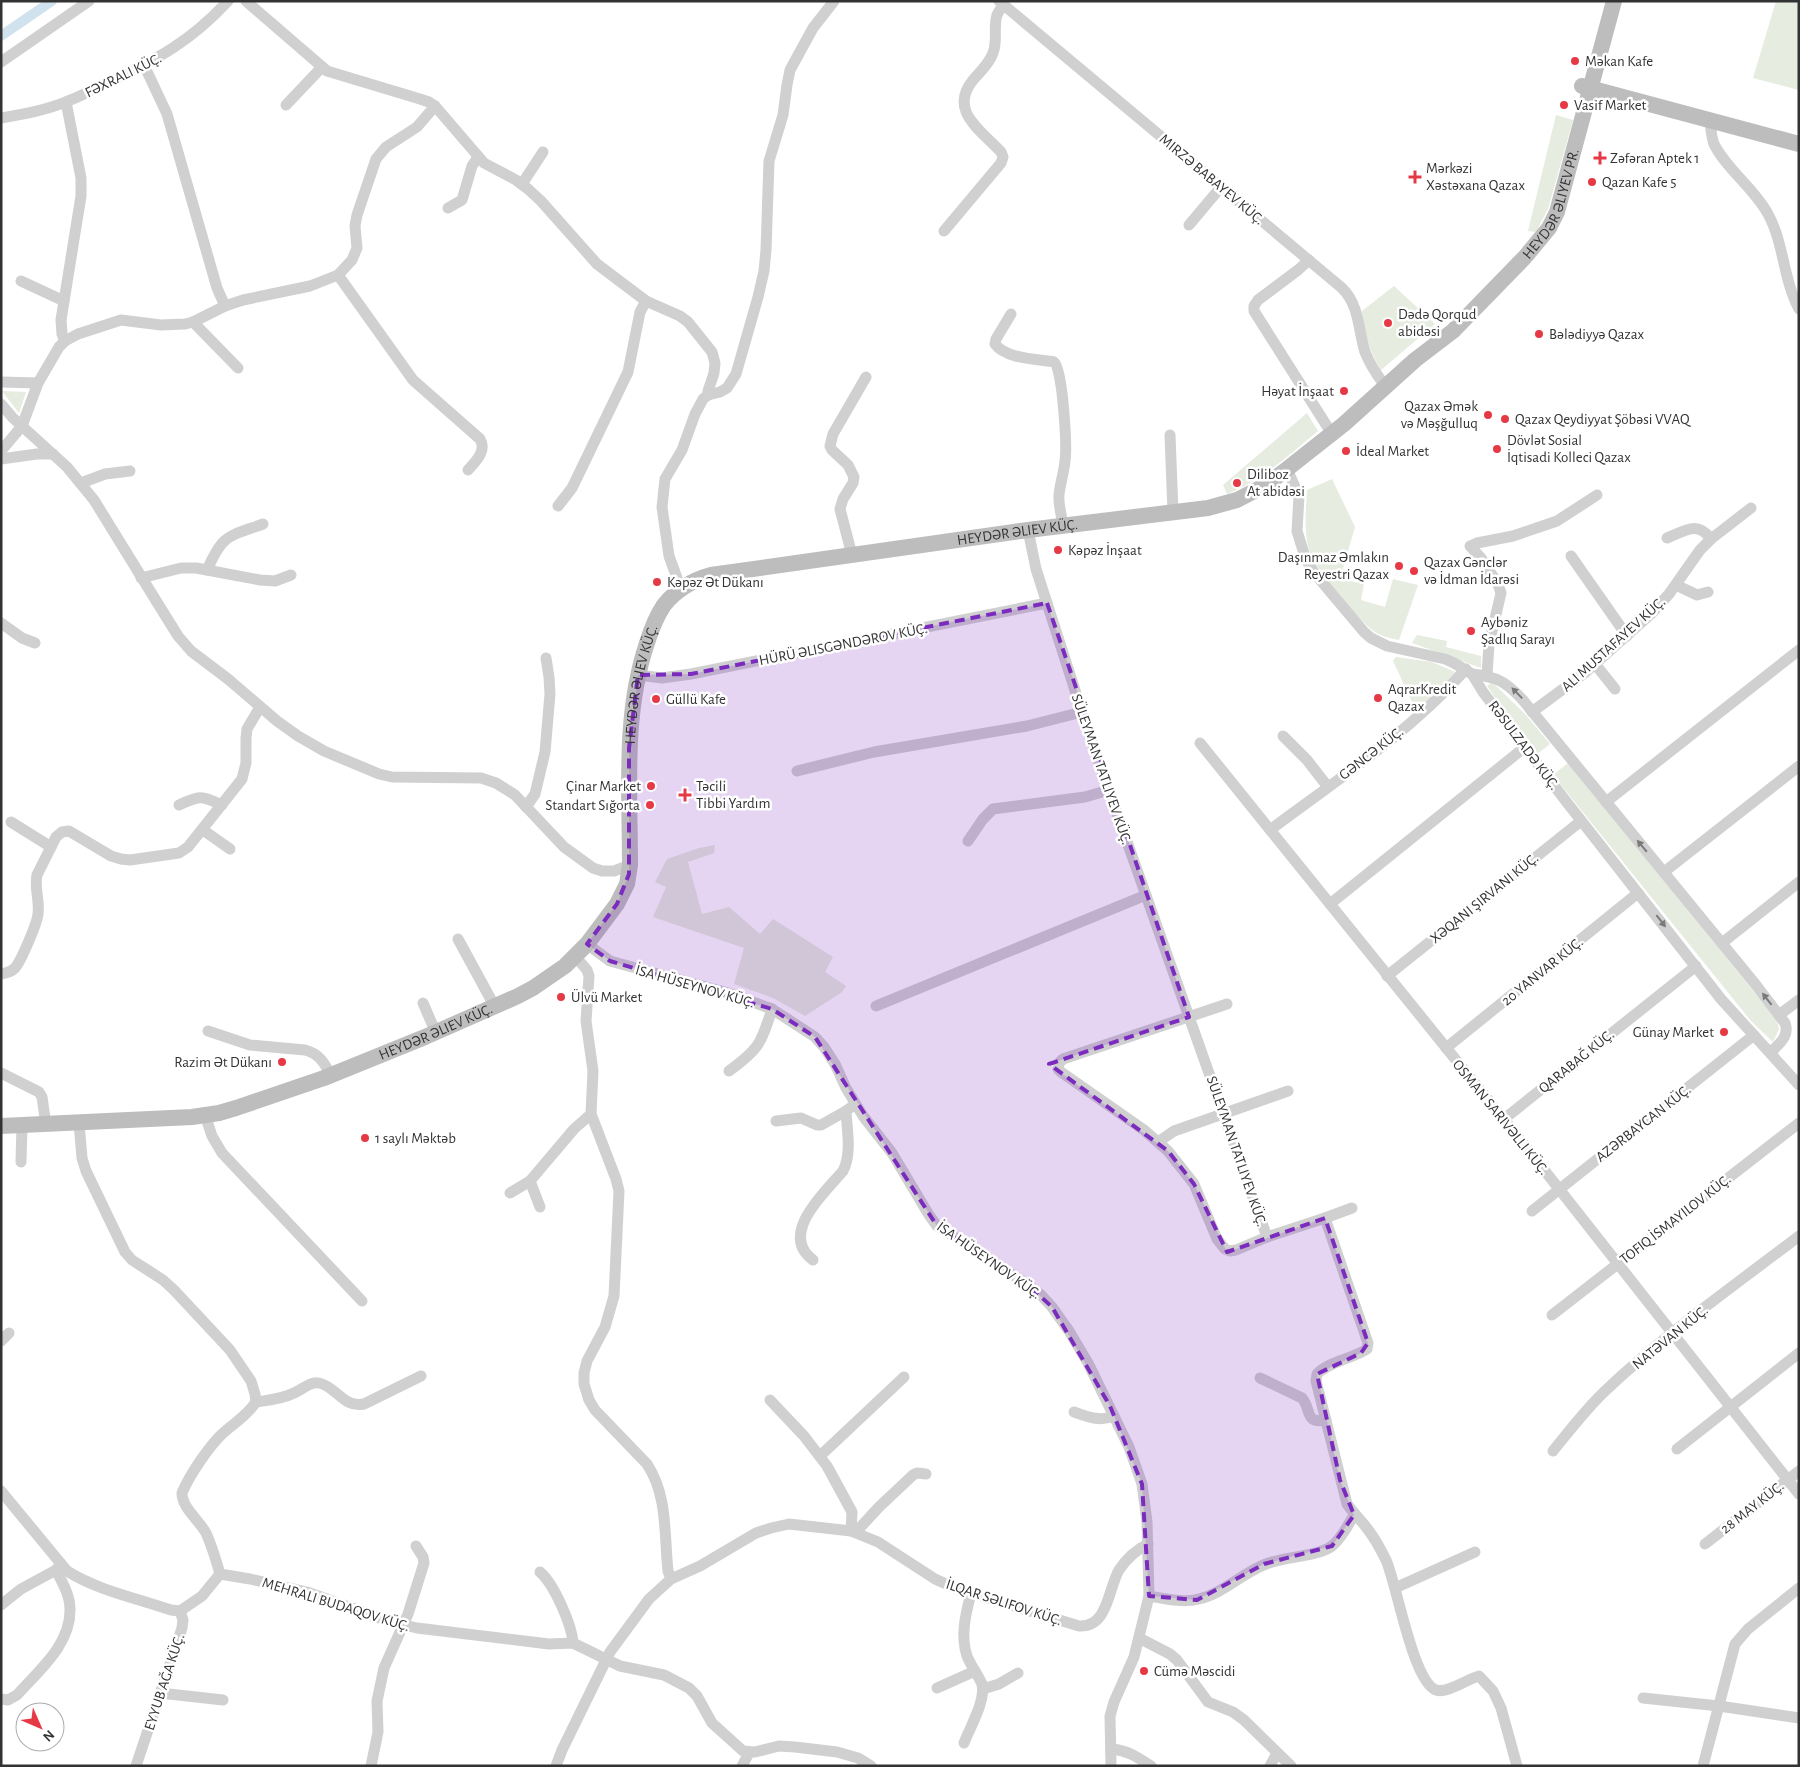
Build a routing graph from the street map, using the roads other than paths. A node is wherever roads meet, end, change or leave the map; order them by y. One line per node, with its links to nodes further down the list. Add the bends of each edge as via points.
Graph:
1 (89, 1): 8 (street)
2 (228, 1): 9 (street, via 193,35)
3 (246, 1): 10 (street)
4 (834, 1): 40 (street, via 813,28 790,70 783,115 769,160 766,250 758,298 732,384)
5 (1604, 1): 11 (main road)
6 (1614, 1): 11 (main road)
7 (1001, 3): 21 (street, MIRZƏ BABAYEV KÜÇ.); 24 (street, via 993,53 971,82 962,102 970,119 1002,152 1003,157)
8 (1, 62)
9 (144, 66): 12 (street); 30 (street, via 167,114 214,279)
10 (322, 67): 13 (street); 14 (street)
11 (1587, 87): 16 (main road); 39 (main road, HEYDƏR ƏLIEV KÜÇ., via 1553,189 1529,240 1415,360)
12 (66, 102): 15 (street); 28 (street, via 81,178 81,196)
13 (286, 105)
14 (435, 106): 19 (street); 26 (street, via 417,127 386,147 376,158 357,215 357,248 352,260)
15 (1, 118)
16 (1710, 121): 17 (main road); 31 (street, via 1711,134 1720,154 1769,216)
17 (1799, 144)
18 (543, 152): 20 (street)
19 (478, 157): 20 (street); 22 (street, via 462,200)
20 (522, 184): 29 (street, via 597,264)
21 (1221, 187): 23 (street); 25 (street, MIRZƏ BABAYEV KÜÇ.)
22 (448, 208)
23 (1190, 224)
24 (944, 231)
25 (1308, 260): 39 (street, MIRZƏ BABAYEV KÜÇ., via 1342,288 1353,302 1367,355); 43 (street, via 1258,300 1254,312)
26 (338, 275): 30 (street, via 310,286); 49 (street, via 413,380 480,439 483,450)
27 (21, 282): 28 (street)
28 (64, 301): 34 (street, via 62,334)
29 (646, 301): 40 (street, via 688,322 712,352 715,363); 53 (street, via 640,312 628,372 572,488)
30 (225, 306): 33 (street)
31 (1799, 309)
32 (1011, 314): 57 (street, via 996,339 996,346 1013,355 1054,362 1058,366 1066,439 1066,461 1059,495)
33 (193, 322): 34 (street, via 161,325 120,320); 35 (street)
34 (65, 341): 38 (street)
35 (238, 368)
36 (866, 377): 61 (street, via 833,434 830,446 848,465 854,477 840,508)
37 (1, 382): 38 (street)
38 (38, 383): 42 (street)
39 (1385, 386): 43 (main road, HEYDƏR ƏLIEV KÜÇ.)
40 (708, 395): 67 (street, via 699,406 663,492 669,556)
41 (1, 404): 42 (street)
42 (22, 426): 45 (street); 46 (street)
43 (1332, 434): 48 (main road, HEYDƏR ƏLIEV KÜÇ.)
44 (1170, 435): 55 (street)
45 (1, 450)
46 (53, 454): 47 (street); 51 (street)
47 (1, 459)
48 (1287, 469): 55 (main road, HEYDƏR ƏLIEV KÜÇ., via 1237,500); 76 (street, via 1299,496 1297,531 1306,560 1364,632 1387,646 1445,659)
49 (468, 470)
50 (130, 471): 51 (street, via 105,474)
51 (81, 483): 65 (street)
52 (1597, 495): 78 (street, via 1557,521 1470,546 1501,593 1488,644)
53 (558, 506)
54 (1751, 508): 60 (street)
55 (1173, 512): 57 (main road, HEYDƏR ƏLIEV KÜÇ.)
56 (263, 524): 63 (street, via 229,536 215,550)
57 (1063, 526): 58 (main road, HEYDƏR ƏLIEV KÜÇ.)
58 (1028, 530): 61 (main road, HEYDƏR ƏLIEV KÜÇ.); 69 (street)
59 (1667, 538): 60 (street, via 1698,528)
60 (1711, 539): 66 (street)
61 (852, 555): 67 (main road, HEYDƏR ƏLIEV KÜÇ., via 711,575)
62 (1571, 556): 71 (street)
63 (207, 570): 64 (street, via 275,581); 65 (street, via 181,568)
64 (291, 575)
65 (141, 578): 80 (street, via 184,644)
66 (1676, 584): 68 (street, via 1697,595); 71 (street, via 1662,603)
67 (681, 589): 77 (main road, HEYDƏR ƏLIEV KÜÇ., via 664,605 655,620)
68 (1708, 592)
69 (1047, 603): 77 (street, HÜRÜ ƏLISGƏNDƏROV KÜÇ., via 691,674 662,678); 81 (street)
70 (1, 623): 72 (street)
71 (1627, 636): 75 (street)
72 (35, 644)
73 (1799, 650): 90 (street)
74 (546, 658): 93 (street, via 550,694 545,752 535,794)
75 (1595, 664): 79 (street); 82 (street)
76 (1469, 671): 78 (street); 85 (street, RƏSULZADƏ KÜÇ.); 88 (street, GƏNCƏ KÜÇ., via 1413,721)
77 (638, 675): 101 (main road, HEYDƏR ƏLIEV KÜÇ., via 629,748)
78 (1487, 675): 82 (street, one-way to 78, via 1505,682)
79 (1614, 689)
80 (260, 707): 92 (street, via 247,728 242,779); 93 (street, via 324,752 379,774 481,778 508,789)
81 (1082, 712): 87 (street, via 1009,729 874,752); 89 (street)
82 (1532, 712): 90 (street)
83 (1283, 736): 88 (street)
84 (1200, 743): 97 (street)
85 (1525, 747): 94 (street, RƏSULZADƏ KÜÇ.); 106 (street)
86 (1799, 766): 102 (street)
87 (797, 771)
88 (1328, 787): 97 (street, GƏNCƏ KÜÇ.)
89 (1109, 790): 98 (street, via 1085,797 993,809 982,819); 105 (street)
90 (1606, 802): 102 (street, one-way to 90)
91 (179, 805): 92 (street, via 204,797)
92 (222, 805): 96 (street)
93 (526, 807): 101 (street, via 564,847 593,868 614,871)
94 (1581, 821): 104 (street, RƏSULZADƏ KÜÇ.); 113 (street, XƏQANI ŞIRVANI KÜÇ.)
95 (11, 822): 99 (street)
96 (203, 830): 99 (street, via 179,854 130,860 111,856 68,831 56,837); 100 (street)
97 (1270, 830): 106 (street)
98 (968, 841)
99 (51, 847): 112 (street, via 35,882 36,924 16,966 7,974)
100 (230, 849)
101 (630, 865): 109 (main road, HEYDƏR ƏLIEV KÜÇ., via 624,892)
102 (1664, 872): 108 (street)
103 (1799, 882): 108 (street)
104 (1638, 893): 111 (street, RƏSULZADƏ KÜÇ., one-way to 111); 125 (street, 20 YANVAR KÜÇ.)
105 (1146, 895): 117 (street); 121 (street)
106 (1330, 904): 113 (street)
107 (458, 939): 118 (street)
108 (1722, 943): 120 (street, one-way to 108)
109 (587, 944): 110 (main road, HEYDƏR ƏLIEV KÜÇ.); 119 (street, İSA HÜSEYNOV KÜÇ., via 610,961 728,993)
110 (576, 956): 118 (main road, HEYDƏR ƏLIEV KÜÇ., via 539,984); 134 (street, via 589,976 586,1021 593,1071)
111 (1696, 966): 124 (street, RƏSULZADƏ KÜÇ.); 137 (street, QARABAĞ KÜÇ.)
112 (1, 974)
113 (1387, 976): 125 (street)
114 (1799, 1000): 120 (street)
115 (423, 1003): 123 (street)
116 (1227, 1004): 121 (street)
117 (876, 1006)
118 (495, 1007): 123 (main road, HEYDƏR ƏLIEV KÜÇ.)
119 (772, 1009): 127 (street, via 758,1046 750,1056); 132 (street, İSA HÜSEYNOV KÜÇ., via 808,1032 824,1047)
120 (1779, 1015): 126 (street, via 1787,1032)
121 (1189, 1017): 135 (street); 144 (street, via 1059,1063 1061,1072)
122 (208, 1032): 129 (street, via 250,1045 314,1052)
123 (436, 1033): 129 (main road, HEYDƏR ƏLIEV KÜÇ.)
124 (1754, 1035): 126 (street, RƏSULZADƏ KÜÇ.); 147 (street, AZƏRBAYCAN KÜÇ.)
125 (1446, 1048): 137 (street)
126 (1771, 1052): 130 (street, RƏSULZADƏ KÜÇ.)
127 (728, 1071)
128 (1, 1074): 141 (street, via 39,1092)
129 (331, 1075): 136 (main road, HEYDƏR ƏLIEV KÜÇ., via 236,1108)
130 (1798, 1083)
131 (1288, 1091): 135 (street)
132 (855, 1104): 133 (street); 168 (street, İSA HÜSEYNOV KÜÇ., via 892,1153 937,1226 1027,1284 1052,1308 1088,1363)
133 (846, 1112): 138 (street, via 821,1125 801,1118); 155 (street, via 846,1165 804,1220 800,1237 801,1247)
134 (591, 1114): 146 (street); 187 (street, via 619,1190 614,1296 605,1327 587,1360 584,1384 595,1410 653,1474 664,1512)
135 (1223, 1114): 144 (street, via 1174,1131); 154 (street)
136 (205, 1115): 140 (main road, HEYDƏR ƏLIEV KÜÇ.); 157 (street, via 222,1152)
137 (1504, 1119): 147 (street)
138 (776, 1121)
139 (1799, 1122): 156 (street)
140 (79, 1123): 141 (main road, HEYDƏR ƏLIEV KÜÇ.); 165 (street, via 86,1170 125,1252 174,1290 230,1350 251,1381)
141 (46, 1124): 142 (main road, HEYDƏR ƏLIEV KÜÇ.)
142 (22, 1125): 143 (main road, HEYDƏR ƏLIEV KÜÇ.); 145 (street)
143 (1, 1126)
144 (1158, 1142): 154 (street, via 1194,1184 1217,1239 1225,1249 1236,1250)
145 (21, 1162)
146 (530, 1181): 148 (street); 149 (street)
147 (1559, 1189): 151 (street, AZƏRBAYCAN KÜÇ.); 156 (street)
148 (510, 1193)
149 (540, 1207)
150 (1352, 1208): 152 (street)
151 (1532, 1211)
152 (1325, 1218): 154 (street); 169 (street, via 1368,1344 1361,1353 1317,1374)
153 (1799, 1236): 159 (street, NATƏVAN KÜÇ.)
154 (1267, 1237)
155 (813, 1260)
156 (1618, 1264): 158 (street); 159 (street)
157 (362, 1301)
158 (1552, 1315)
159 (1672, 1334): 166 (street); 171 (street, NATƏVAN KÜÇ., via 1604,1392)
160 (1799, 1353): 166 (street)
161 (421, 1376): 165 (street, via 356,1406 317,1382 284,1398)
162 (904, 1377): 172 (street)
163 (1260, 1378): 169 (street, via 1302,1398 1312,1420)
164 (770, 1400): 172 (street)
165 (256, 1402): 186 (street, via 218,1438 182,1493 184,1504 206,1534)
166 (1730, 1408): 170 (street); 175 (street)
167 (1074, 1412): 168 (street, via 1105,1420)
168 (1114, 1416): 180 (street, İSA HÜSEYNOV KÜÇ., via 1142,1484)
169 (1326, 1420): 178 (street, via 1347,1504)
170 (1677, 1449)
171 (1553, 1450)
172 (820, 1456): 179 (street, via 849,1503)
173 (1799, 1471): 175 (street, 28 MAY KÜÇ.)
174 (926, 1474): 179 (street, via 913,1475)
175 (1787, 1480): 177 (street); 181 (street, 28 MAY KÜÇ.)
176 (1, 1491): 184 (street, EYYUB AĞA KÜÇ.)
177 (1799, 1494)
178 (1354, 1515): 188 (street, via 1379,1546); 191 (street, via 1332,1546 1264,1564 1210,1596 1182,1601)
179 (854, 1532): 187 (street, İLQAR SƏLIFOV KÜÇ., via 789,1524 771,1528); 190 (street, İLQAR SƏLIFOV KÜÇ., via 878,1542 934,1579)
180 (1148, 1544): 190 (street, İLQAR SƏLIFOV KÜÇ., via 1136,1550 1119,1571 1102,1614 1088,1627); 191 (street, İSA HÜSEYNOV KÜÇ.)
181 (1705, 1544)
182 (416, 1546): 194 (street, via 424,1563)
183 (1475, 1552): 188 (street)
184 (59, 1567): 192 (street); 193 (street, EYYUB AĞA KÜÇ., via 80,1579); 204 (street, via 70,1609 61,1643 17,1695 8,1700)
185 (540, 1572): 196 (street, via 552,1584)
186 (220, 1574): 193 (street, via 202,1596); 194 (street, via 307,1592)
187 (671, 1579): 197 (street, İLQAR SƏLIFOV KÜÇ., via 632,1620)
188 (1395, 1588): 221 (street, via 1415,1658 1427,1682 1435,1690 1444,1691 1479,1676 1493,1691 1502,1708)
189 (1799, 1588): 206 (street, via 1740,1636)
190 (971, 1593): 198 (street, via 964,1637 967,1656)
191 (1150, 1596): 195 (street, İSA HÜSEYNOV KÜÇ.)
192 (1, 1605)
193 (180, 1611): 202 (street, EYYUB AĞA KÜÇ., via 182,1628)
194 (402, 1625): 196 (street, via 549,1644); 213 (street, via 379,1685 378,1732)
195 (1139, 1638): 209 (street, İSA HÜSEYNOV KÜÇ., via 1110,1716); 211 (street, via 1178,1660 1208,1702 1233,1712)
196 (573, 1644): 197 (street)
197 (607, 1660): 210 (street, via 664,1675 689,1688 712,1724 743,1751); 214 (street, İLQAR SƏLIFOV KÜÇ.)
198 (976, 1671): 200 (street); 201 (street)
199 (1018, 1673): 201 (street)
200 (937, 1688)
201 (983, 1689): 208 (street)
202 (160, 1693): 205 (street); 212 (street, EYYUB AĞA KÜÇ.)
203 (1644, 1698): 206 (street)
204 (1, 1699)
205 (223, 1700)
206 (1719, 1706): 207 (street); 222 (street)
207 (1799, 1718)
208 (964, 1743)
209 (1111, 1749): 217 (street, İSA HÜSEYNOV KÜÇ.); 218 (street, via 1131,1753)
210 (749, 1752): 215 (street); 216 (street, via 780,1746 795,1747 837,1752)
211 (1277, 1752): 219 (street); 220 (street)
212 (136, 1766)
213 (371, 1766)
214 (556, 1766)
215 (742, 1766)
216 (871, 1766)
217 (1111, 1766)
218 (1151, 1766)
219 (1270, 1766)
220 (1291, 1766)
221 (1517, 1766)
222 (1703, 1766)

